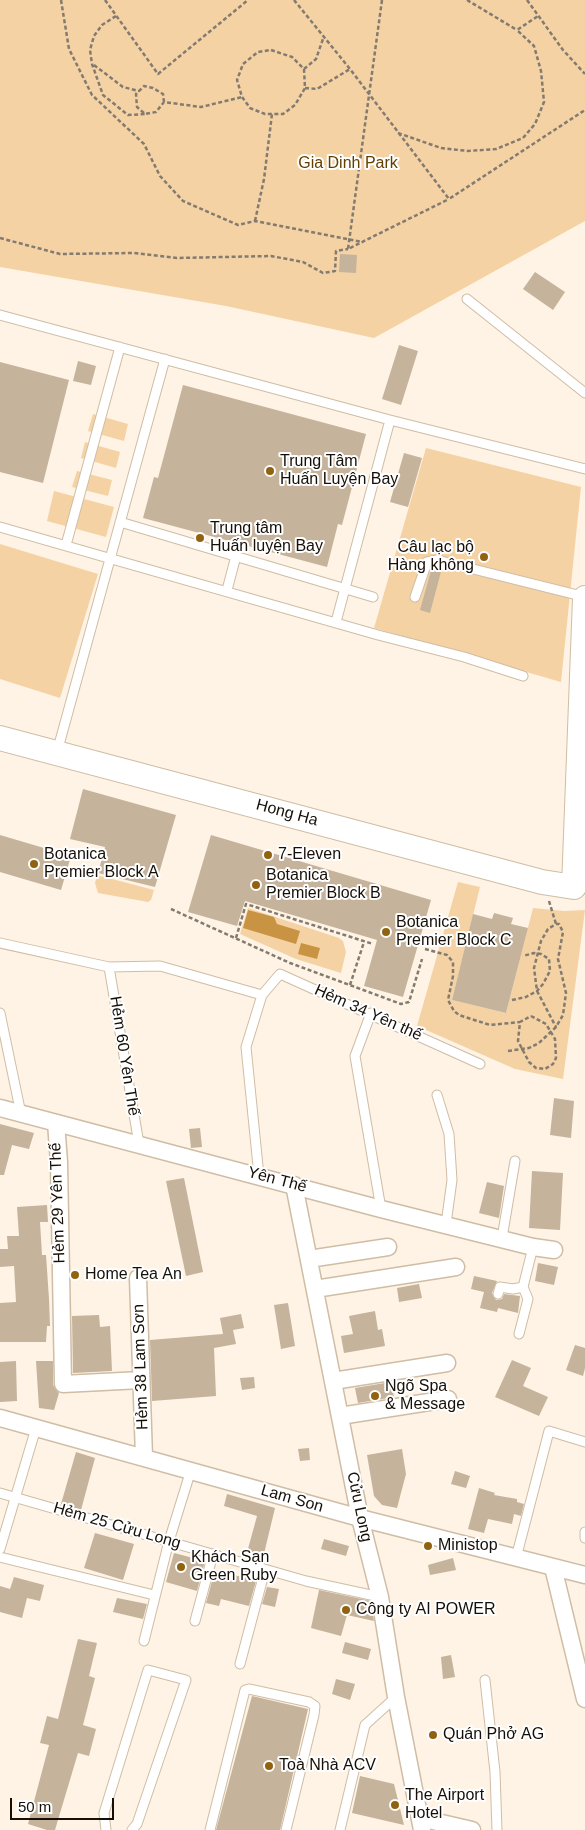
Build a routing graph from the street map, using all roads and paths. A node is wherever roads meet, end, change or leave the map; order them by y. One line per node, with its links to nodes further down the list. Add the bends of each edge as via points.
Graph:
1 (61, 0): 26 (path, via 69,49 92,95 144,144 160,176 183,200 238,225)
2 (105, 0): 8 (path)
3 (248, 0): 8 (path, via 158,74)
4 (294, 0): 11 (path)
5 (382, 0): 19 (path)
6 (467, 0): 10 (path)
7 (527, 0): 9 (path)
8 (116, 16): 12 (path, via 102,25 94,36 90,50)
9 (538, 16): 10 (path); 15 (path)
10 (517, 30): 24 (path, via 534,46 544,102 536,124 523,138 496,149 468,151 442,148)
11 (324, 36): 13 (path, via 316,59); 14 (path)
12 (92, 64): 17 (path, via 123,87); 22 (path, via 102,94 128,115)
13 (304, 69): 16 (path); 18 (path, via 282,52 258,52 243,64 237,80)
14 (350, 69): 16 (path, via 317,88); 19 (path)
15 (585, 74)
16 (305, 88): 23 (path, via 295,105 283,114)
17 (139, 91): 20 (path, via 144,86 153,88 163,94); 22 (path, via 136,94 137,107)
18 (242, 97): 20 (path, via 201,107); 23 (path, via 250,108)
19 (370, 97): 24 (path); 28 (path)
20 (164, 102): 22 (path, via 156,112)
21 (585, 110): 25 (path)
22 (145, 114)
23 (272, 114): 26 (path)
24 (397, 132): 25 (path)
25 (449, 199): 29 (path)
26 (255, 221): 28 (path)
27 (0, 238): 30 (path, via 60,254 134,253 185,258 271,256 303,262 323,273 336,271 336,251)
28 (349, 240): 29 (path); 30 (path)
29 (362, 242): 30 (path)
30 (348, 248)
31 (467, 299): 35 (lane)
32 (0, 315): 33 (lane)
33 (120, 347): 34 (lane); 40 (lane)
34 (165, 360): 36 (lane); 38 (lane)
35 (585, 393)
36 (390, 420): 37 (lane); 43 (lane)
37 (585, 469)
38 (120, 522): 41 (lane); 42 (lane)
39 (0, 526): 40 (lane)
40 (66, 545): 42 (lane)
41 (236, 556): 43 (lane); 44 (lane)
42 (110, 557): 44 (lane); 51 (lane)
43 (346, 589): 45 (lane); 48 (lane)
44 (227, 590): 48 (lane)
45 (373, 597)
46 (415, 597): 47 (lane, via 427,562 437,560)
47 (585, 597): 51 (street, Hong Ha, via 577,889 533,880)
48 (336, 622): 49 (lane)
49 (523, 676)
50 (0, 738): 51 (street, Hong Ha)
51 (57, 752)
52 (170, 909): 55 (path)
53 (552, 910): 54 (path)
54 (556, 924): 60 (path, via 545,934); 71 (path, via 563,932 558,959 566,992 565,1009)
55 (236, 939): 56 (path, via 246,904); 64 (path)
56 (364, 942): 58 (path); 64 (path)
57 (0, 943): 63 (lane)
58 (373, 944)
59 (425, 948): 70 (path, via 447,955 453,962 448,1000 460,1016 490,1026)
60 (536, 952): 61 (path); 65 (path); 65 (path, via 549,959 550,965 548,977)
61 (523, 956)
62 (422, 959): 64 (path, via 406,1004)
63 (109, 966): 66 (lane, via 160,966); 80 (lane, Hẻm 60 Yên Thế)
64 (350, 985)
65 (537, 991): 67 (path); 71 (path)
66 (262, 995): 69 (lane, Hẻm 34 Yên thế, via 280,974); 82 (lane, via 246,1047)
67 (512, 1000)
68 (0, 1013): 78 (lane)
69 (371, 1013): 75 (lane, Hẻm 34 Yên thế); 84 (lane, via 355,1056)
70 (520, 1022): 72 (path, via 527,1017 536,1018); 73 (path, via 518,1036)
71 (556, 1027): 72 (path)
72 (552, 1032): 73 (path, via 539,1043); 73 (path, via 557,1053 550,1067 540,1069 532,1065)
73 (522, 1050): 74 (path)
74 (508, 1051)
75 (480, 1064)
76 (437, 1095): 85 (lane, via 449,1134 452,1180)
77 (0, 1108): 78 (street, Yên Thế)
78 (21, 1114): 79 (street, Yên Thế)
79 (56, 1123): 80 (street, Yên Thế); 98 (street, Hẻm 29 Yên Thế, via 63,1384)
80 (139, 1144): 82 (street, Yên Thế)
81 (515, 1161): 86 (lane)
82 (259, 1176): 83 (street, Yên Thế)
83 (294, 1185): 84 (street, Yên Thế); 90 (street, Cửu Long)
84 (381, 1209): 85 (street, Yên Thế)
85 (446, 1224): 86 (street, Yên Thế)
86 (502, 1238): 88 (street, Yên Thế)
87 (388, 1246): 90 (street)
88 (534, 1247): 89 (street, Yên Thế); 93 (lane)
89 (554, 1250)
90 (309, 1259): 94 (street, Cửu Long)
91 (456, 1267): 94 (street)
92 (138, 1278): 98 (street, Hẻm 38 Lam Sơn)
93 (523, 1287): 95 (lane, via 500,1287); 96 (lane, via 528,1299)
94 (315, 1289): 99 (street, Cửu Long)
95 (498, 1294)
96 (519, 1334)
97 (447, 1363): 99 (street)
98 (141, 1380): 105 (street, Hẻm 38 Lam Sơn)
99 (333, 1381): 101 (street, Cửu Long)
100 (448, 1399): 101 (street)
101 (340, 1416): 109 (street, Cửu Long)
102 (0, 1418): 103 (street, Lam Son)
103 (36, 1428): 105 (street, Lam Son); 108 (lane)
104 (585, 1442): 116 (lane, via 549,1431)
105 (144, 1456): 106 (street, Lam Son)
106 (191, 1470): 109 (street, Lam Son); 112 (lane)
107 (0, 1493): 108 (lane, Hẻm 25 Cửu Long)
108 (14, 1497): 112 (lane, Hẻm 25 Cửu Long); 113 (lane)
109 (360, 1518): 116 (street, Lam Son); 121 (street, Cửu Long)
110 (585, 1532): 111 (lane)
111 (585, 1538)
112 (169, 1541): 114 (lane, Hẻm 25 Cửu Long); 120 (lane)
113 (0, 1549)
114 (214, 1554): 118 (lane, Hẻm 25 Cửu Long); 122 (lane)
115 (0, 1557): 120 (lane)
116 (516, 1558): 117 (street, Lam Son)
117 (553, 1567): 119 (street, Lam Son); 127 (street)
118 (265, 1570): 121 (lane, Hẻm 25 Cửu Long); 124 (lane)
119 (585, 1575)
120 (154, 1596): 123 (lane)
121 (380, 1597): 126 (street, Cửu Long)
122 (195, 1621)
123 (144, 1640)
124 (240, 1664)
125 (485, 1680): 135 (lane, via 495,1772)
126 (396, 1697): 128 (street, Cửu Long); 133 (lane, via 365,1725)
127 (585, 1699)
128 (421, 1824): 134 (street)
129 (106, 1830): 130 (lane, via 104,1813 148,1670 186,1680 137,1824)
130 (132, 1830)
131 (210, 1830): 132 (lane, via 245,1690 248,1689 315,1706)
132 (286, 1830)
133 (340, 1830)
134 (472, 1830)
135 (497, 1830)

